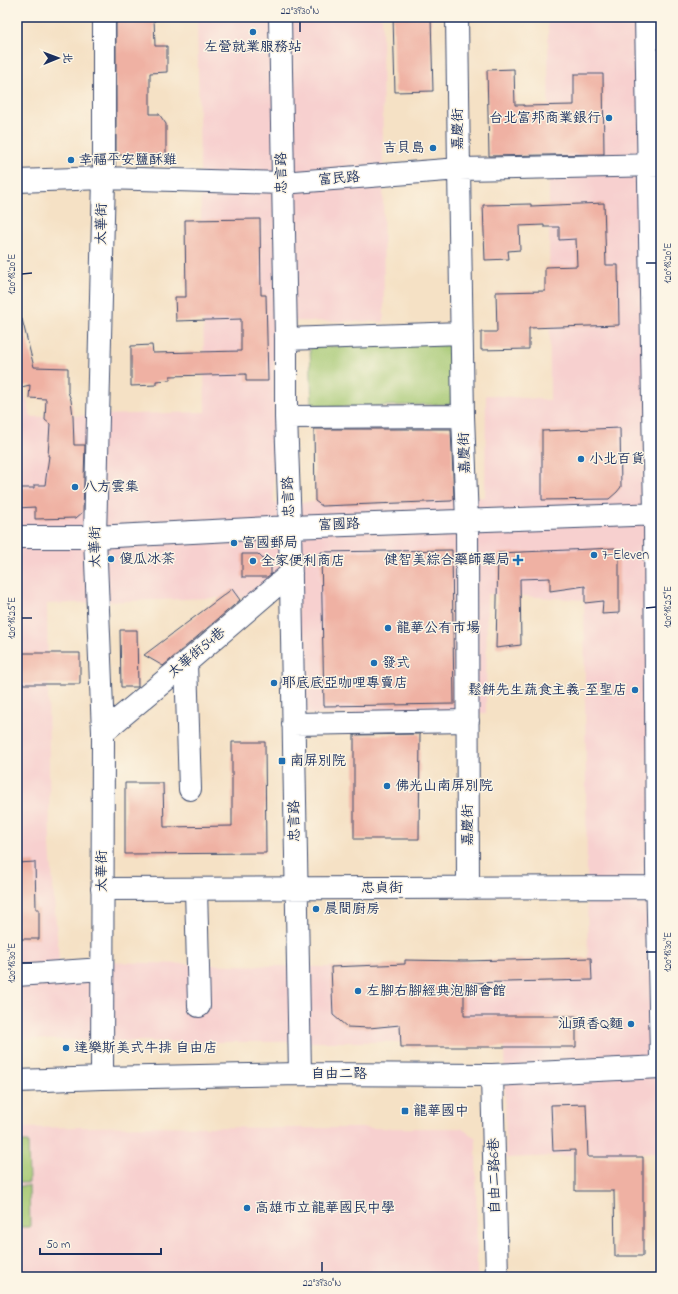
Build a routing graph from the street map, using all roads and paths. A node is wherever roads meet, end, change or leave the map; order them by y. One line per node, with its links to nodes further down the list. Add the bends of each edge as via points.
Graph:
1 (104, 17): 7 (street, 太華街)
2 (280, 17): 9 (street, 忠言路)
3 (457, 17): 6 (street, 嘉慶街)
4 (646, 17): 5 (street)
5 (655, 166): 6 (street, 富民路); 14 (street)
6 (459, 169): 9 (street, 富民路); 10 (street, 嘉慶街)
7 (104, 178): 8 (street, 富民路); 9 (street, 富民路); 18 (street, 太華街)
8 (17, 181)
9 (282, 183): 11 (street, 忠言路)
10 (462, 333): 11 (street); 12 (street, 嘉慶街)
11 (286, 339): 13 (street, 忠言路)
12 (464, 416): 13 (street); 15 (street, 嘉慶街)
13 (286, 417): 16 (street, 忠言路)
14 (658, 514): 15 (street, 富國路); 25 (street)
15 (467, 521): 16 (street, 富國路); 21 (street, 嘉慶街)
16 (290, 526): 18 (street, 富國路); 19 (street, 忠言路)
17 (17, 537): 18 (street, 富國路)
18 (95, 537): 23 (street, 太華街)
19 (291, 573): 20 (street, 太華街54巷); 22 (street, 忠言路)
20 (186, 663): 23 (street, 太華街54巷); 24 (street)
21 (468, 721): 22 (street); 26 (street, 嘉慶街)
22 (293, 724): 29 (street, 忠言路)
23 (103, 732): 27 (street, 太華街)
24 (190, 789)
25 (659, 887): 26 (street, 忠貞街); 33 (street)
26 (468, 888): 29 (street, 忠貞街)
27 (102, 889): 28 (street, 忠貞街); 30 (street, 太華街)
28 (196, 889): 29 (street, 忠貞街); 32 (street)
29 (296, 889): 35 (street, 忠言路)
30 (102, 969): 31 (street); 37 (street, 太華街)
31 (17, 975)
32 (199, 1006)
33 (661, 1056)
34 (661, 1067): 36 (street, 自由二路)
35 (300, 1074): 36 (street, 自由二路); 37 (street, 自由二路)
36 (492, 1075): 39 (street, 自由二路6巷)
37 (102, 1078): 38 (street, 自由二路)
38 (17, 1081)
39 (497, 1277)

